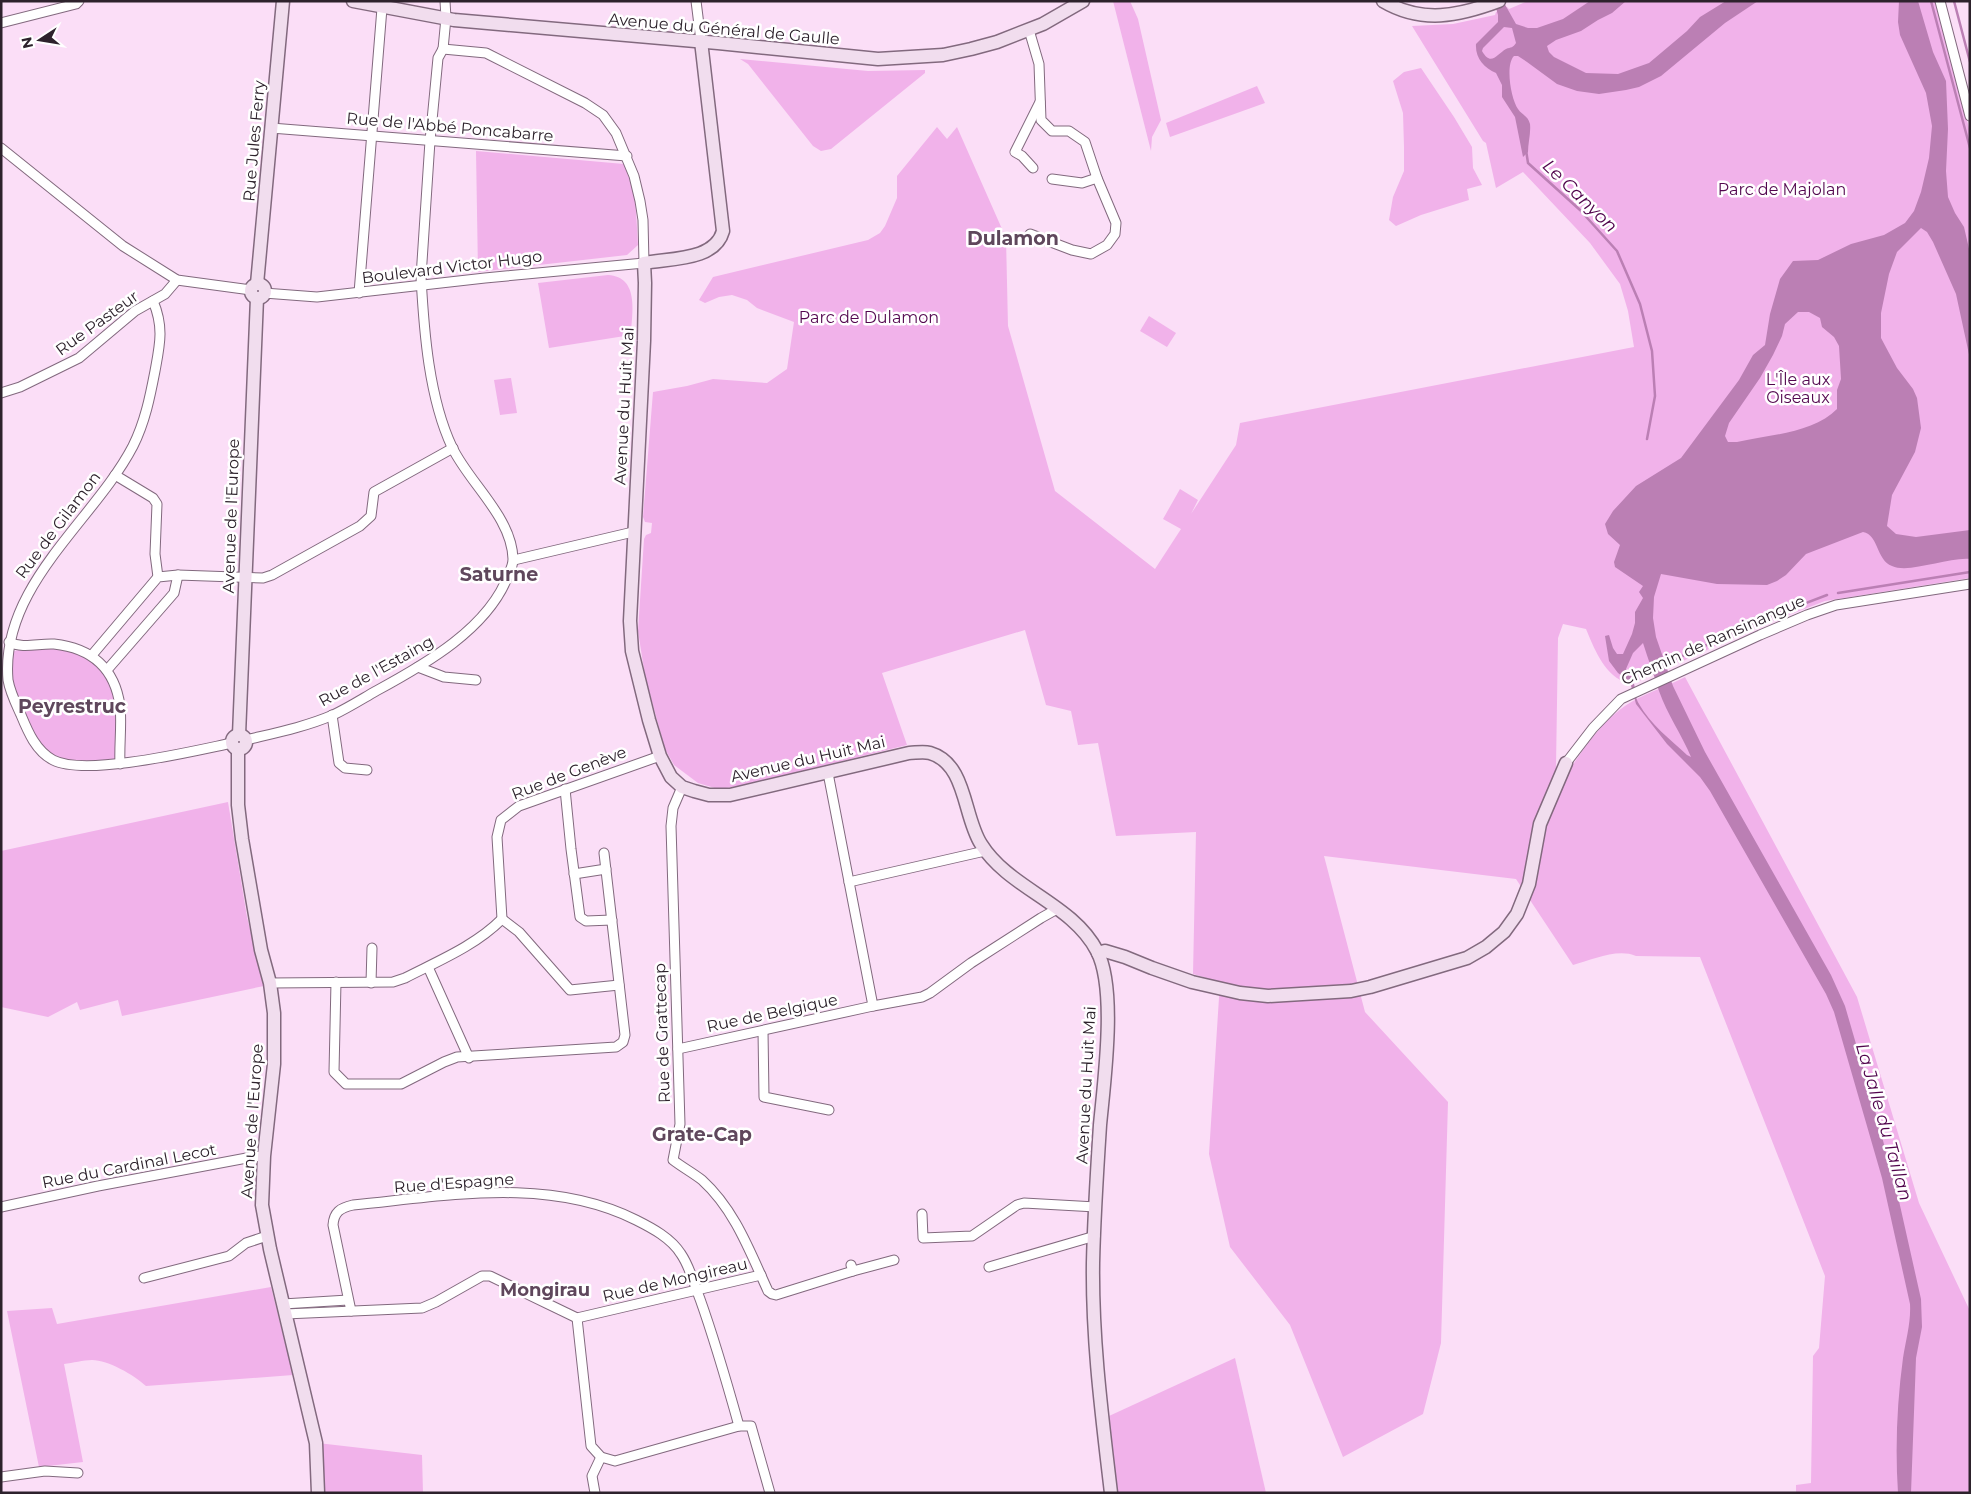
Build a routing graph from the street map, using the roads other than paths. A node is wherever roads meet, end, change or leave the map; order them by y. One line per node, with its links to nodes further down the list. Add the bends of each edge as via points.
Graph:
1 (79, 1): 12 (street)
2 (283, 1): 18 (main road, Rue Jules Ferry)
3 (353, 1): 10 (main road, Avenue du Général de Gaulle)
4 (445, 1): 11 (street)
5 (696, 1): 14 (street)
6 (1083, 1): 13 (main road, Avenue du Général de Gaulle)
7 (1383, 1): 8 (main road, via 1397,10 1423,16 1458,14)
8 (1499, 1)
9 (1940, 1): 17 (street)
10 (382, 8): 11 (main road, Avenue du Général de Gaulle); 19 (street)
11 (446, 18): 14 (main road, Avenue du Général de Gaulle); 15 (street)
12 (1, 24)
13 (1029, 30): 14 (main road, Avenue du Général de Gaulle, via 971,49 908,58 878,59); 16 (street, via 1039,64)
14 (701, 41): 27 (main road, via 722,236 706,252)
15 (443, 49): 20 (street, via 438,58); 22 (street, Avenue du Huit Mai, via 486,53 585,102 603,115)
16 (1042, 100): 23 (street, via 1015,152); 24 (street, via 1041,120 1052,131 1069,131 1085,142)
17 (1970, 116)
18 (271, 128): 19 (street, Rue de l'Abbé Poncabarre); 30 (main road, Rue Jules Ferry)
19 (372, 136): 20 (street, Rue de l'Abbé Poncabarre); 31 (street)
20 (430, 141): 22 (street, Rue de l'Abbé Poncabarre); 29 (street)
21 (1, 148): 28 (street, via 123,246)
22 (627, 156): 27 (street, Avenue du Huit Mai, via 640,201)
23 (1033, 168)
24 (1097, 178): 25 (street, via 1082,183); 26 (street, via 1116,223 1115,234 1108,245 1091,254)
25 (1052, 179)
26 (1030, 234)
27 (644, 263): 29 (street, Boulevard Victor Hugo); 36 (main road, Avenue du Huit Mai, via 644,341)
28 (177, 280): 30 (street, Boulevard Victor Hugo); 32 (street, Rue Pasteur, via 165,294)
29 (422, 286): 31 (street, Boulevard Victor Hugo); 34 (street, via 436,400)
30 (257, 292): 31 (street, Boulevard Victor Hugo, via 317,297); 40 (main road, Avenue de l'Europe)
31 (359, 293)
32 (153, 301): 33 (street, Rue Pasteur, via 135,311 80,358); 35 (street, Rue de Gilamon, via 161,322 150,400 143,424)
33 (1, 393)
34 (453, 448): 37 (street, via 508,535); 40 (street, via 374,492 371,516 360,526 272,575)
35 (115, 475): 39 (street, via 157,504 155,554); 42 (street, Rue de Gilamon, via 39,571 16,617)
36 (633, 532): 37 (street); 49 (main road, Avenue du Huit Mai, via 630,633 637,677)
37 (514, 560): 44 (street, Rue de l'Estaing, via 506,583 487,610 468,630)
38 (178, 575): 39 (street); 40 (street); 45 (street, via 174,593)
39 (158, 576): 43 (street)
40 (245, 578): 48 (main road, Avenue de l'Europe)
41 (1970, 584): 50 (street, Chemin de Ransinangue, via 1836,605 1806,615 1621,699)
42 (9, 642): 43 (street, via 20,646 53,644); 51 (street, Rue de Gilamon, via 8,680 12,694 29,733 42,752 54,760 71,764)
43 (92, 655): 45 (street)
44 (418, 667): 46 (street, via 444,677); 47 (street, Rue de l'Estaing)
45 (107, 670): 51 (street, via 120,705)
46 (476, 680)
47 (332, 715): 48 (street, Rue de l'Estaing); 52 (street, via 339,763 345,768)
48 (238, 742): 51 (street, Rue de Gilamon); 68 (main road, Avenue de l'Europe, via 237,796 242,839 261,950)
49 (660, 756): 54 (main road, Avenue du Huit Mai, via 671,777); 55 (street, Rue de Genève)
50 (1566, 763): 65 (main road, Chemin de Ransinangue, via 1540,824 1529,884 1517,914 1504,932 1467,958 1351,991 1268,996 1192,982 1105,950)
51 (120, 764)
52 (367, 770)
53 (828, 773): 54 (main road, Avenue du Huit Mai, via 730,795 709,795); 56 (main road, Avenue du Huit Mai, via 909,753 928,752 941,758 951,766 977,838); 60 (street)
54 (682, 787): 73 (street, Rue de Grattecap, via 673,808 671,826)
55 (565, 789): 59 (street); 62 (street, Rue de Genève, via 518,806 501,820 497,837)
56 (985, 851): 60 (street); 61 (main road, Avenue du Huit Mai, via 997,864)
57 (604, 853): 58 (street)
58 (606, 869): 59 (street); 63 (street)
59 (574, 874): 63 (street, via 580,917 586,921)
60 (849, 882): 71 (street)
61 (1057, 909): 65 (main road, Avenue du Huit Mai, via 1087,935); 71 (street, Rue de Belgique, via 930,993)
62 (502, 919): 66 (street, via 487,934); 70 (street, via 519,932 570,990)
63 (612, 920): 70 (street)
64 (372, 948): 69 (street)
65 (1098, 953): 78 (main road, Avenue du Huit Mai, via 1106,986 1107,1016)
66 (428, 967): 69 (street, via 393,982); 74 (street)
67 (336, 982): 68 (street); 69 (street); 74 (street, via 334,1072 346,1084 401,1084 444,1062)
68 (270, 983): 76 (main road, Avenue de l'Europe, via 274,1013 274,1064)
69 (371, 983)
70 (619, 984): 74 (street, via 625,1035 623,1042 616,1047)
71 (873, 1006): 72 (street, Rue de Belgique)
72 (763, 1031): 73 (street, Rue de Belgique); 75 (street, via 764,1097)
73 (678, 1049): 84 (street, Rue de Grattecap, via 680,1124 673,1160 701,1180 722,1202 739,1228)
74 (469, 1058)
75 (830, 1110)
76 (264, 1156): 77 (street, Rue du Cardinal Lecot); 81 (main road, Avenue de l'Europe, via 262,1205)
77 (1, 1207)
78 (1096, 1207): 79 (street, via 1024,1203 967,1237 923,1238); 80 (main road, Avenue du Huit Mai)
79 (922, 1214)
80 (1095, 1234): 83 (street); 98 (main road, Avenue du Huit Mai, via 1093,1324)
81 (267, 1236): 85 (street, via 246,1243 229,1256); 88 (main road, Avenue de l'Europe)
82 (894, 1260): 84 (street, via 852,1268 776,1295 768,1291)
83 (989, 1267)
84 (761, 1275): 86 (street, Rue de Mongireau)
85 (144, 1278)
86 (697, 1290): 87 (street, Rue d'Espagne, via 687,1264 672,1243 650,1226 621,1212 585,1201 544,1194 477,1193 342,1208 334,1216 333,1226); 90 (street, Rue de Mongireau); 91 (street, via 714,1336)
87 (348, 1300): 88 (street); 89 (street, Rue d'Espagne)
88 (284, 1309): 89 (street); 95 (main road, Avenue de l'Europe, via 316,1442)
89 (351, 1311): 90 (street, via 422,1308 482,1276 490,1276)
90 (577, 1318): 92 (street, via 591,1446)
91 (739, 1426): 92 (street, via 615,1461); 97 (street, via 751,1426)
92 (600, 1458): 96 (street, via 592,1476)
93 (78, 1473): 94 (street, via 45,1471)
94 (1, 1477)
95 (318, 1493)
96 (594, 1493)
97 (770, 1493)
98 (1111, 1493)

